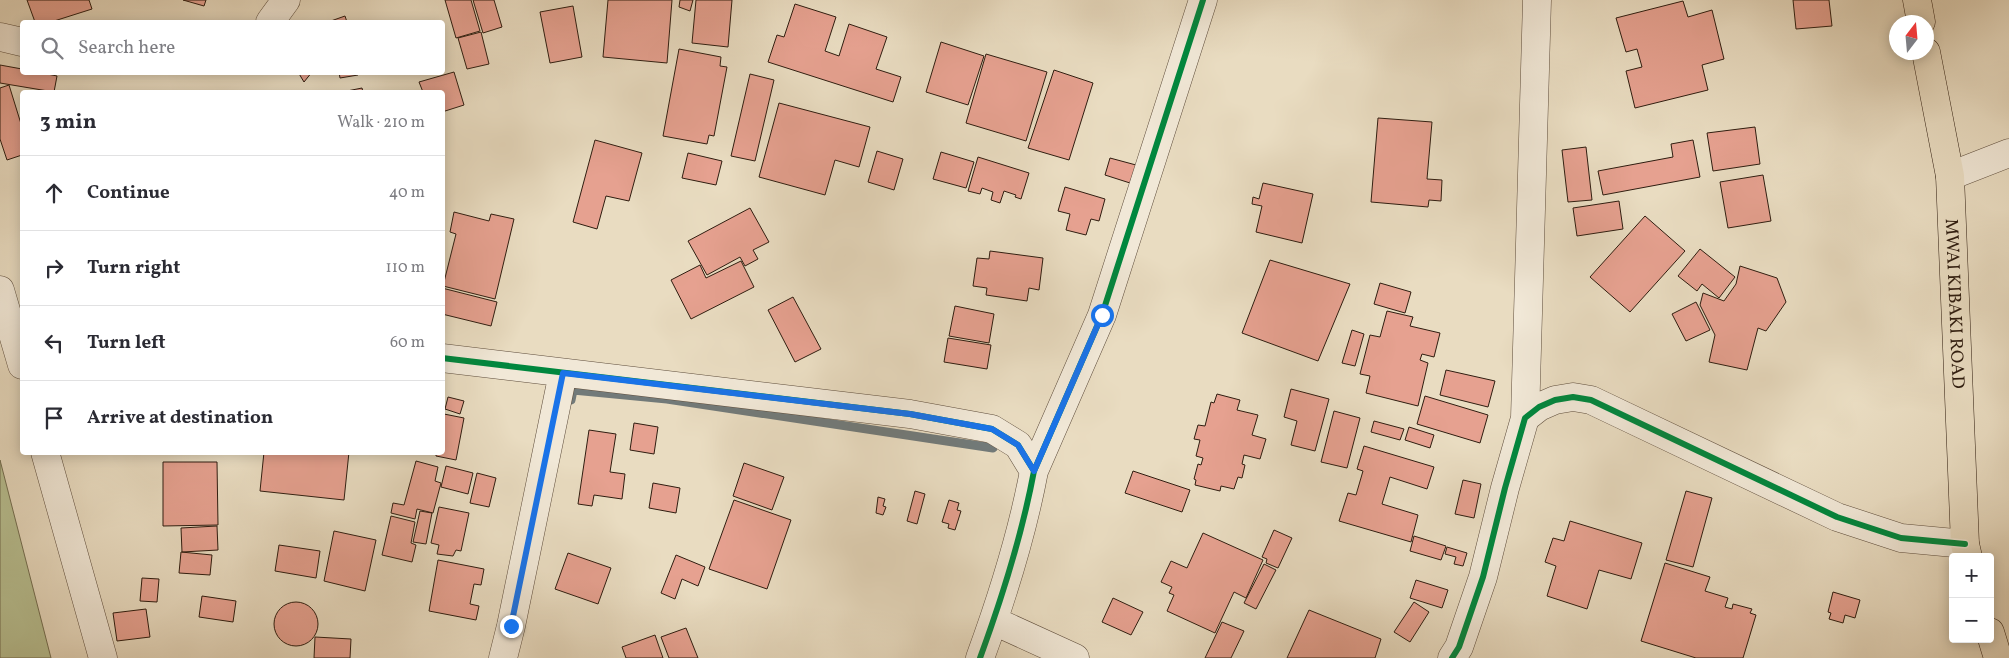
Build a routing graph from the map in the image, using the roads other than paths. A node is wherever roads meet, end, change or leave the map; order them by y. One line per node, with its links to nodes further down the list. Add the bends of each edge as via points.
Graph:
1 (286, 0): 6 (street)
2 (1203, 0): 18 (street, via 1102,315)
3 (1537, 0): 16 (street)
4 (1917, 0): 5 (main road)
5 (1920, 15)
6 (271, 20)
7 (0, 37): 8 (street)
8 (20, 42)
9 (1928, 60): 11 (main road, MWAI KIBAKI ROAD)
10 (2009, 153): 11 (street)
11 (1950, 176): 19 (main road, MWAI KIBAKI ROAD)
12 (6, 302): 13 (street)
13 (20, 357)
14 (445, 358): 15 (street)
15 (563, 373): 18 (street, via 910,414 992,429 1018,445); 23 (street)
16 (1525, 418): 19 (street, via 1555,400 1573,397 1591,400 1837,517 1901,538); 26 (street, via 1484,576 1459,647)
17 (46, 455): 22 (street)
18 (1034, 471): 20 (street)
19 (1966, 551)
20 (994, 621): 24 (street); 25 (street)
21 (1993, 643): 27 (main road)
22 (102, 658)
23 (502, 658)
24 (980, 658)
25 (1075, 658)
26 (1452, 658)
27 (1998, 658)

